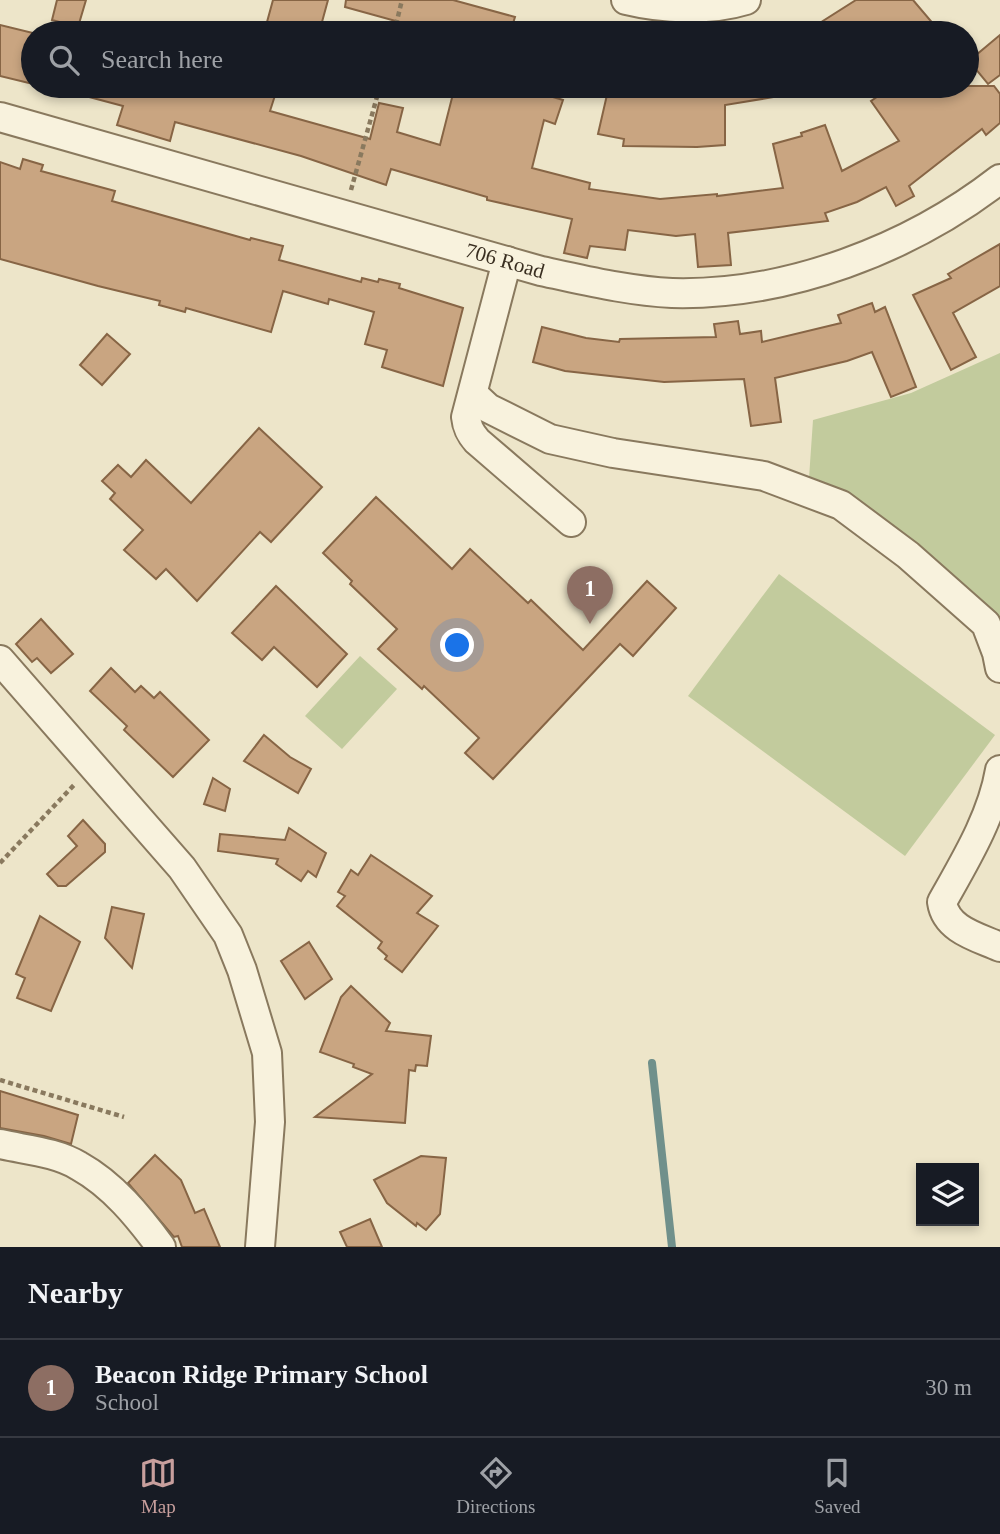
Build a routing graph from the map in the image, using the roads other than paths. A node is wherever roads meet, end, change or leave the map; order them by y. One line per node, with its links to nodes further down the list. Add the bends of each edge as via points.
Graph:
1 (626, 0): 2 (street, via 671,6)
2 (746, 0)
3 (0, 117): 5 (street, 706 Road)
4 (1000, 179): 5 (street, 706 Road, via 900,242 849,263 771,283 673,293 618,287)
5 (507, 261): 6 (street)
6 (473, 394): 7 (street, via 466,417 470,434); 9 (street, via 488,408 550,439 612,453 764,475 841,505 908,555 986,624)
7 (571, 523)
8 (0, 660): 14 (street, via 182,868 228,935 267,1053 270,1122)
9 (1000, 668)
10 (1000, 770): 11 (street, via 972,848 942,902 952,925)
11 (1000, 947)
12 (0, 1144): 13 (street, via 78,1165 136,1213)
13 (161, 1247)
14 (260, 1247)

